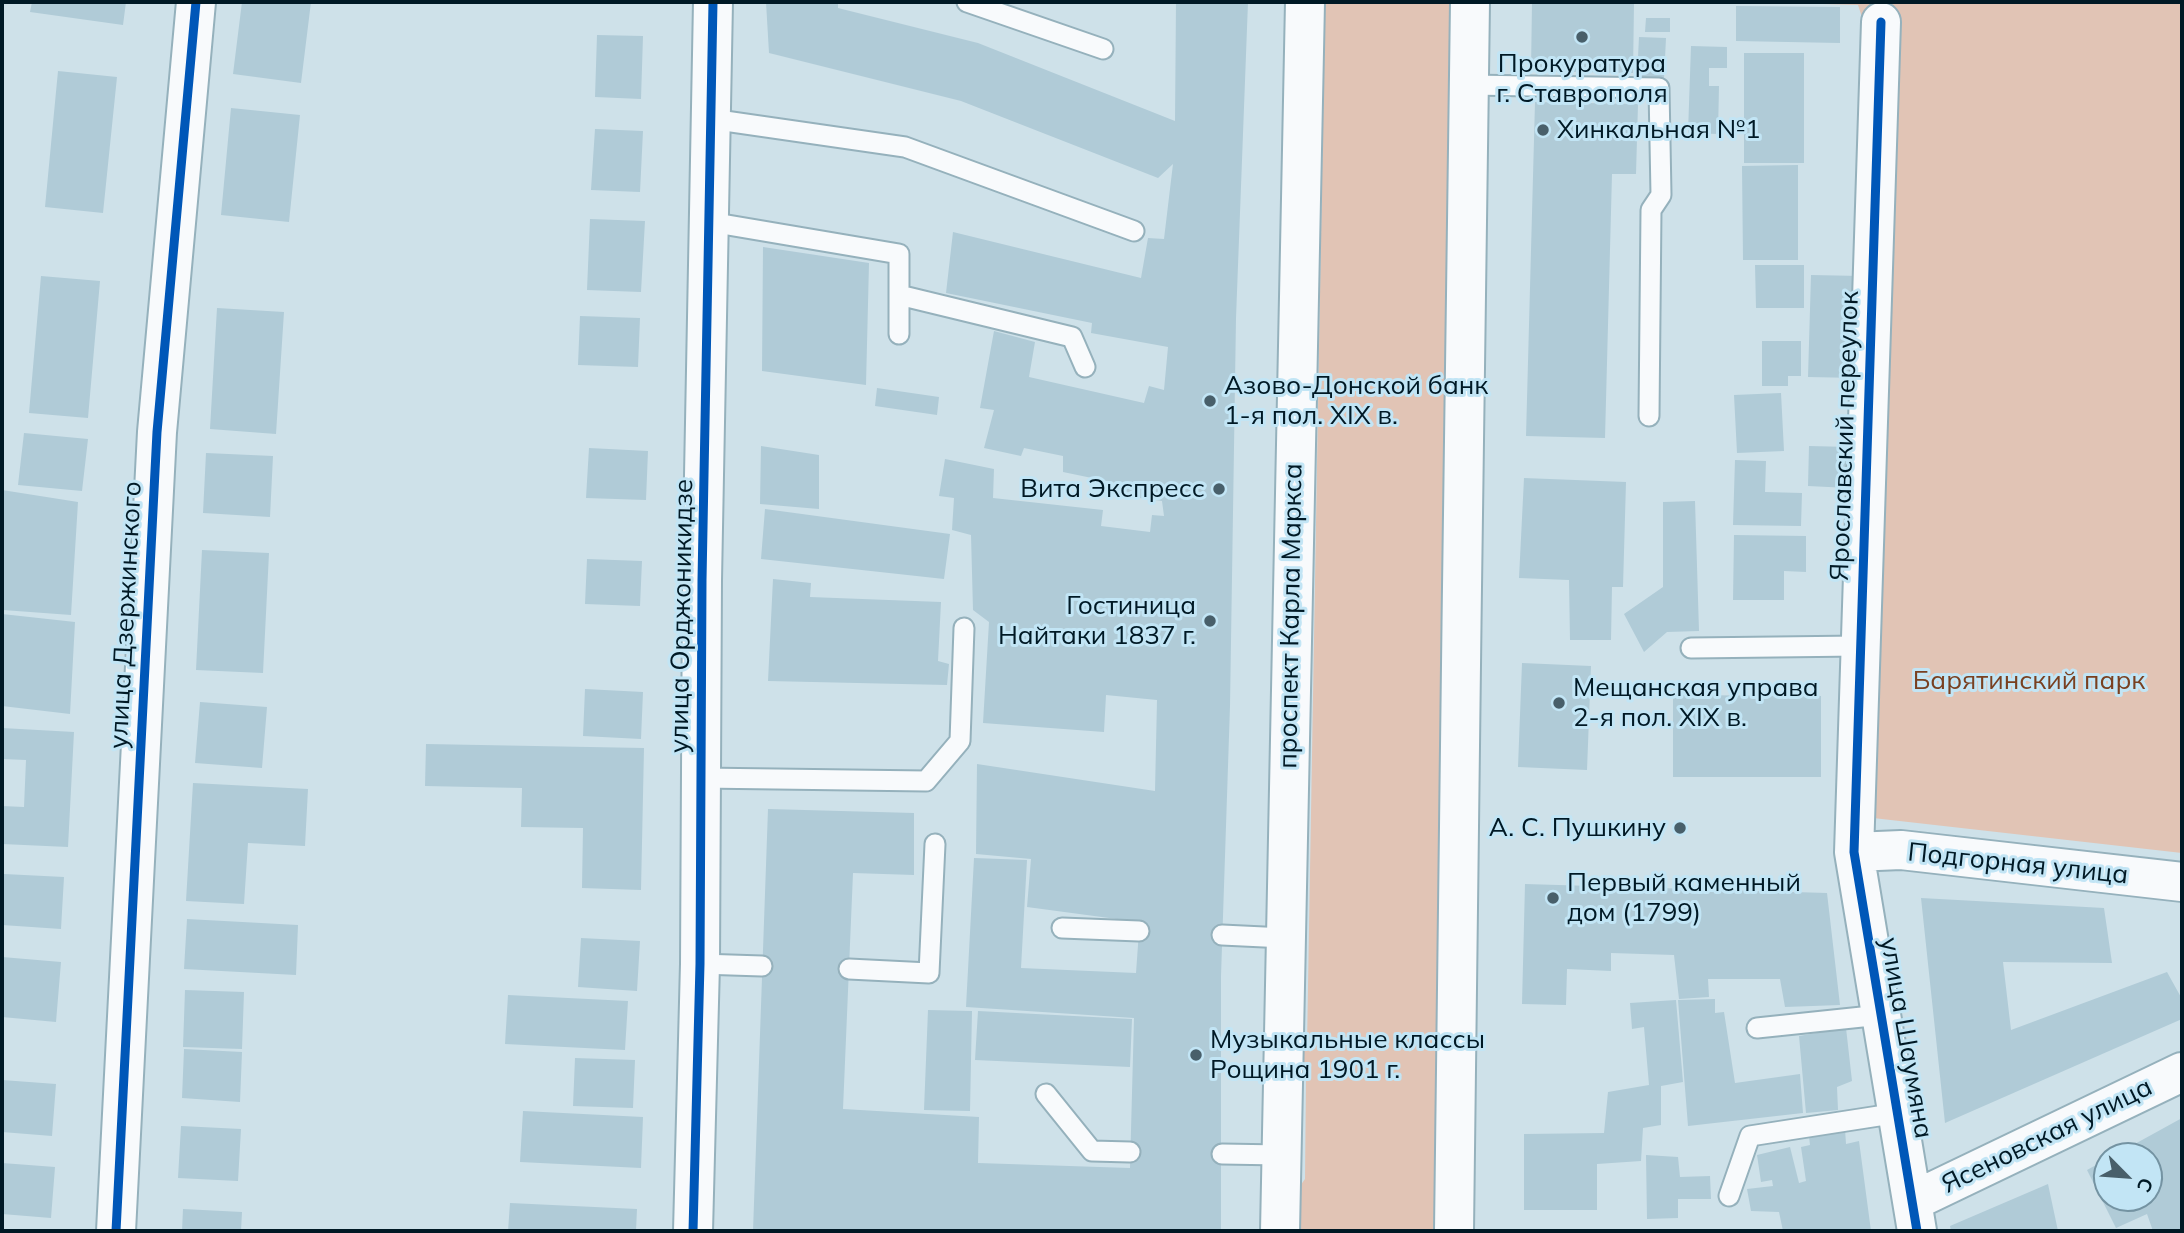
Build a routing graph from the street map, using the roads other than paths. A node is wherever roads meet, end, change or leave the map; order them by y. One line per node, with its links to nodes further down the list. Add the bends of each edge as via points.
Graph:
1 (196, 2): 40 (street, улица Дзержинского, via 157,432)
2 (713, 2): 9 (street, улица Орджоникидзе)
3 (967, 2): 7 (lane)
4 (1305, 2): 26 (street, проспект Карла Маркса)
5 (1470, 2): 8 (street)
6 (1881, 22): 17 (street, Ярославский переулок)
7 (1103, 49)
8 (1469, 85): 15 (lane, via 1659,88 1661,195 1651,210); 43 (street)
9 (711, 119): 10 (street, улица Орджоникидзе); 11 (lane, via 905,147)
10 (710, 222): 12 (lane, via 899,254); 19 (street, улица Орджоникидзе)
11 (1134, 231)
12 (899, 295): 13 (lane); 14 (lane, via 1072,337)
13 (899, 334)
14 (1085, 367)
15 (1649, 416)
16 (964, 628): 19 (lane, via 960,741 926,781)
17 (1859, 646): 18 (lane); 21 (street, Ярославский переулок)
18 (1691, 648)
19 (701, 778): 27 (street, улица Орджоникидзе)
20 (935, 844): 29 (lane, via 929,972)
21 (1854, 852): 22 (street, Подгорная улица, via 1901,850); 30 (street, улица Шаумяна)
22 (2182, 882)
23 (1062, 928): 24 (lane)
24 (1139, 931)
25 (1222, 935): 26 (lane)
26 (1285, 938): 37 (street, проспект Карла Маркса)
27 (700, 964): 28 (lane); 41 (street, улица Орджоникидзе)
28 (762, 966)
29 (849, 969)
30 (1881, 1015): 31 (lane); 34 (street, улица Шаумяна)
31 (1758, 1028)
32 (2182, 1072): 39 (street, Ясеновская улица)
33 (1046, 1094): 35 (lane, via 1092,1151)
34 (1898, 1113): 38 (lane, via 1750,1136); 39 (street, улица Шаумяна)
35 (1130, 1152)
36 (1222, 1154): 37 (lane)
37 (1281, 1155): 42 (street, проспект Карла Маркса)
38 (1729, 1196)
39 (1915, 1216)
40 (116, 1231)
41 (693, 1231)
42 (1280, 1231)
43 (1454, 1231)

